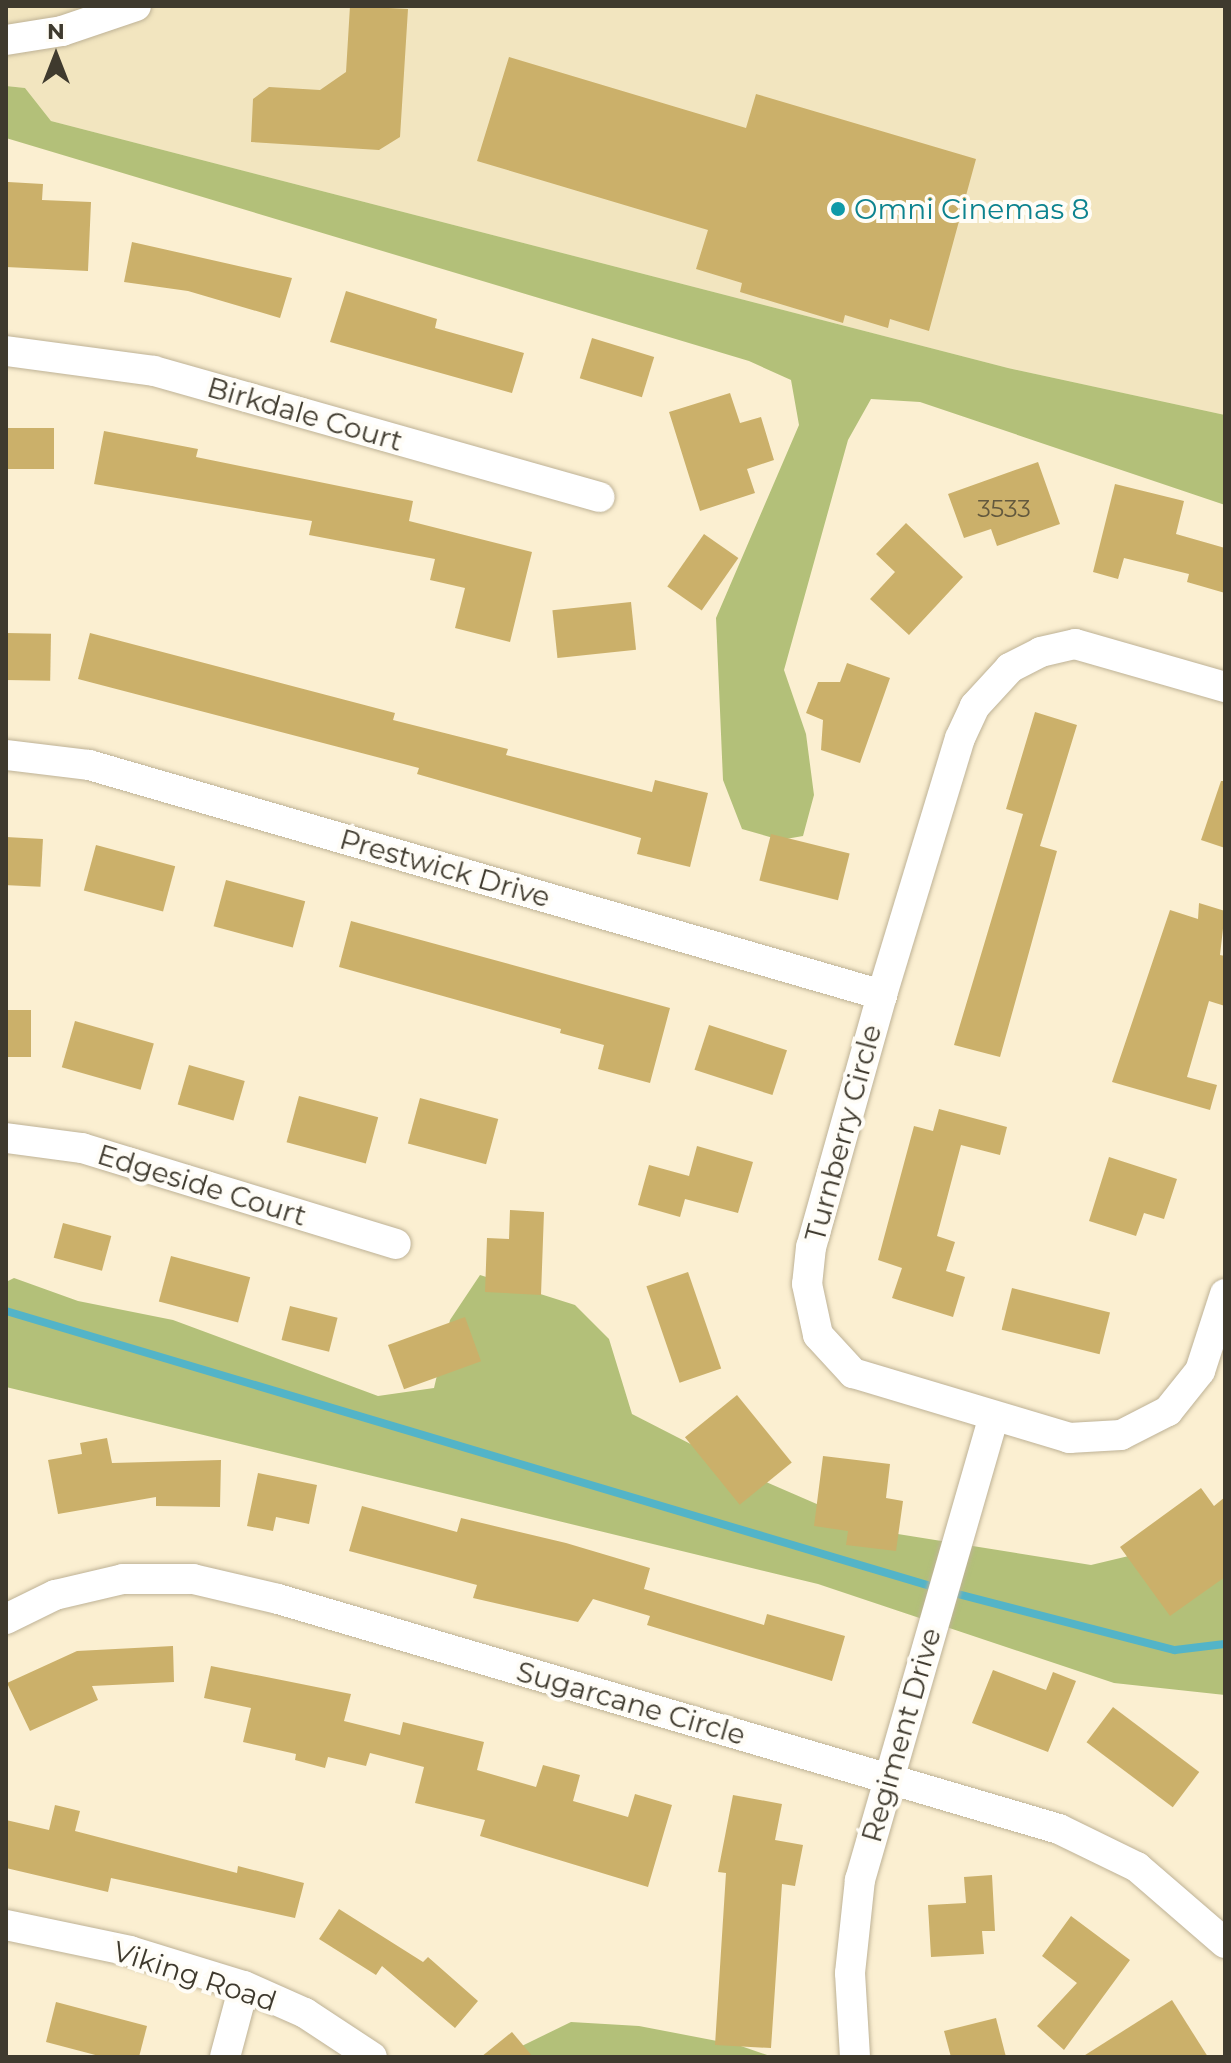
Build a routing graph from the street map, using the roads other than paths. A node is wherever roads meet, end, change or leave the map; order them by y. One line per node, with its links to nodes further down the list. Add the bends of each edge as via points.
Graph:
1 (136, 6): 2 (street, via 62,31)
2 (6, 40)
3 (6, 351): 4 (street, Birkdale Court, via 154,371)
4 (600, 497)
5 (1225, 687): 7 (street, Turnberry Circle, via 1075,644 1041,652 997,679 975,706 960,738)
6 (6, 755): 7 (street, Prestwick Drive, via 89,765)
7 (882, 995): 11 (street, Turnberry Circle, via 811,1247 811,1319 827,1350 853,1373)
8 (6, 1138): 9 (street, Edgeside Court, via 82,1148)
9 (396, 1244)
10 (1225, 1294): 11 (street, Turnberry Circle, via 1192,1386 1146,1425 1113,1436 1069,1438)
11 (993, 1419): 13 (street, Regiment Drive)
12 (6, 1619): 13 (street, Sugarcane Circle, via 89,1585 193,1579 294,1603)
13 (888, 1779): 15 (street, Sugarcane Circle, via 1059,1829 1107,1850 1166,1887); 19 (street, Regiment Drive, via 853,1920)
14 (6, 1925): 16 (street, Viking Road, via 130,1951)
15 (1225, 1943)
16 (244, 1986): 17 (street); 18 (street, Viking Road, via 305,2013)
17 (225, 2057)
18 (372, 2057)
19 (855, 2057)

